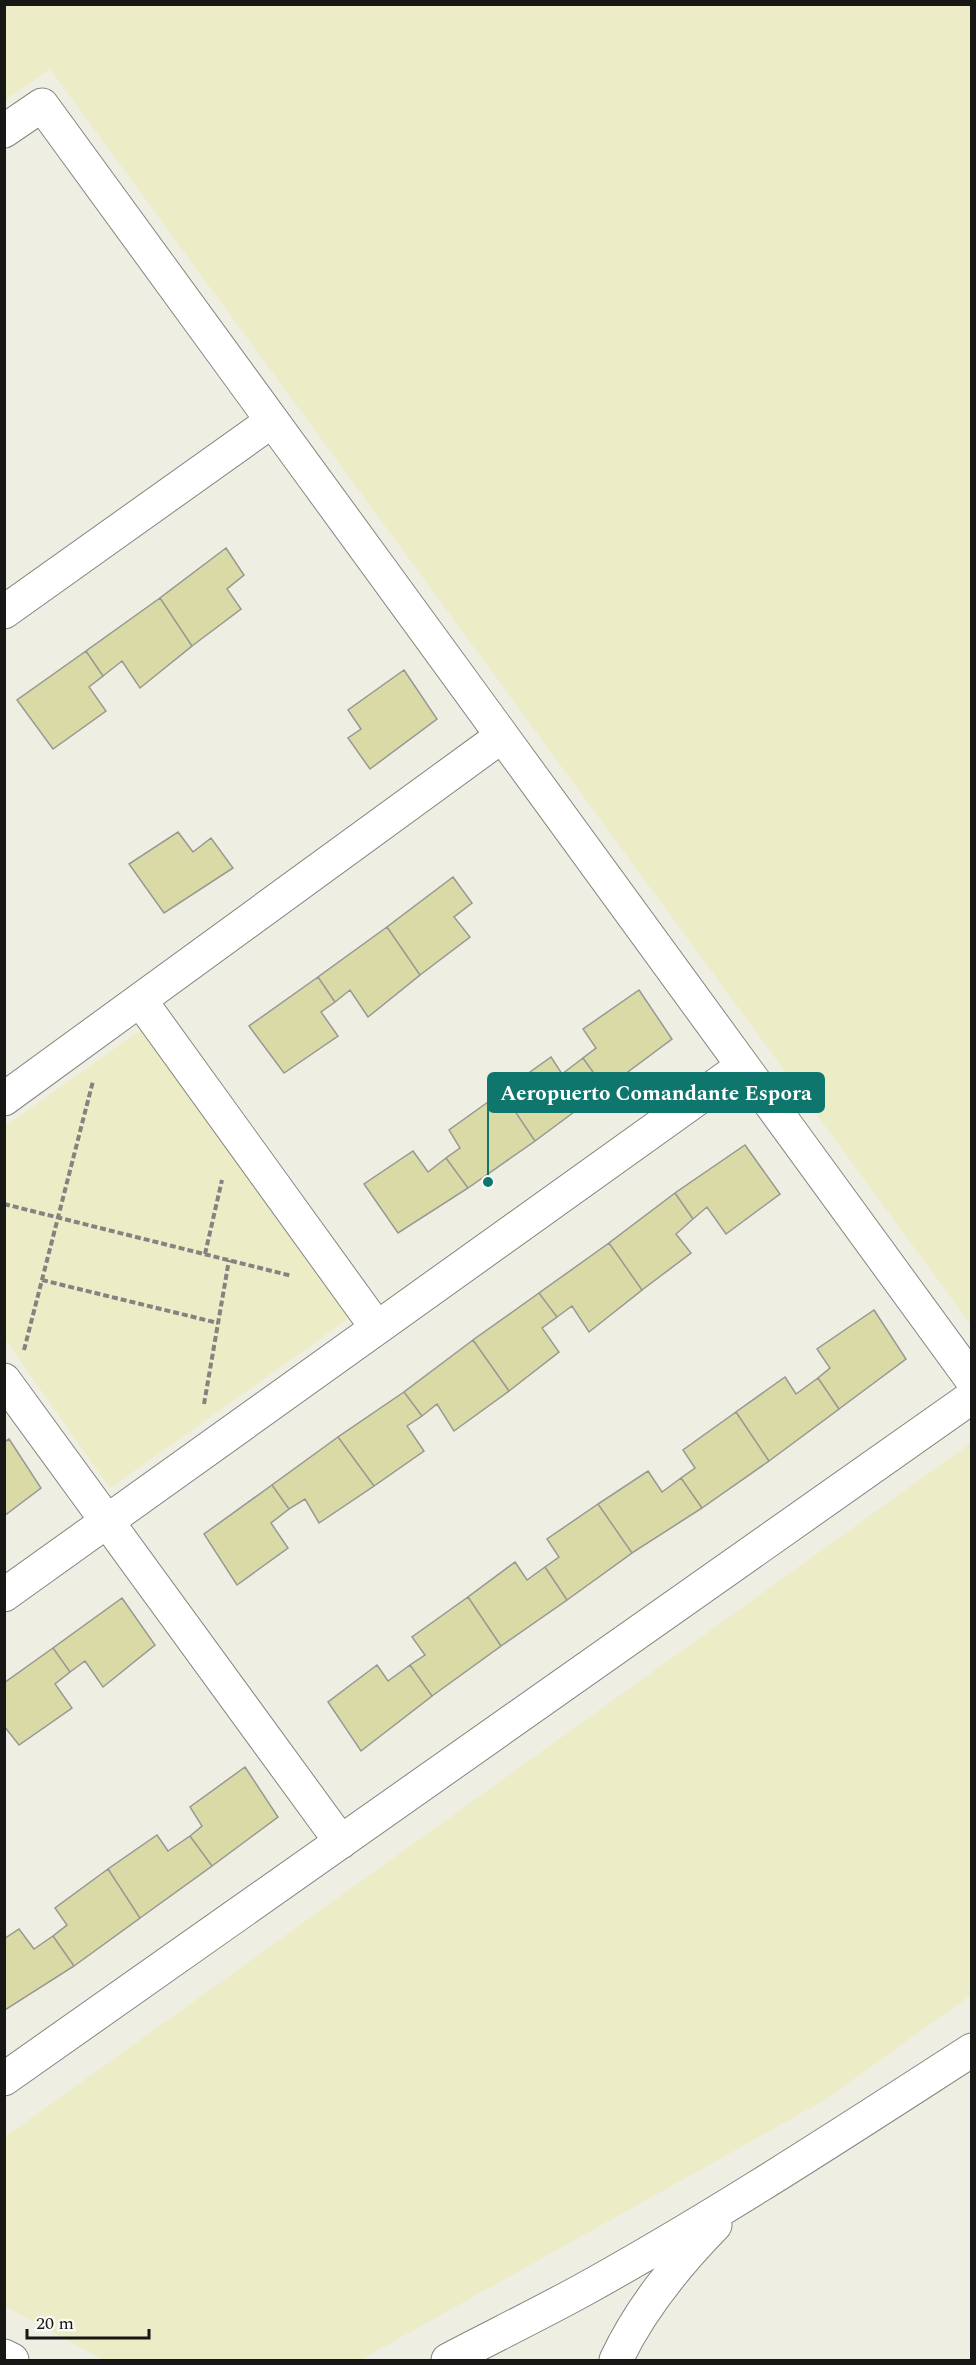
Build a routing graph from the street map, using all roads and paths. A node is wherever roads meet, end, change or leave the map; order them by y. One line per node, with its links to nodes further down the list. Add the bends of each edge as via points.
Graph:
1 (4, 131): 2 (street, via 42,105)
2 (272, 420): 3 (street); 4 (street)
3 (4, 612)
4 (502, 736): 5 (street); 6 (street)
5 (140, 1000): 8 (street); 17 (street)
6 (743, 1066): 17 (street); 20 (street)
7 (95, 1071): 11 (path)
8 (4, 1099)
9 (225, 1168): 12 (path)
10 (4, 1204): 11 (path)
11 (58, 1217): 12 (path); 15 (path)
12 (205, 1254): 13 (path)
13 (229, 1260): 14 (path); 16 (path)
14 (295, 1277)
15 (42, 1280): 16 (path); 18 (path)
16 (218, 1323): 22 (path)
17 (377, 1328): 23 (street)
18 (23, 1352)
19 (4, 1380): 23 (street)
20 (972, 1380)
21 (972, 1397): 25 (street)
22 (203, 1413)
23 (107, 1521): 24 (street); 25 (street)
24 (4, 1595)
25 (340, 1842): 27 (street)
26 (972, 2050): 28 (street)
27 (4, 2079)
28 (748, 2193): 31 (street, via 581,2291); 32 (street, via 657,2289)
29 (4, 2356): 30 (street)
30 (12, 2361)
31 (448, 2361)
32 (616, 2361)

